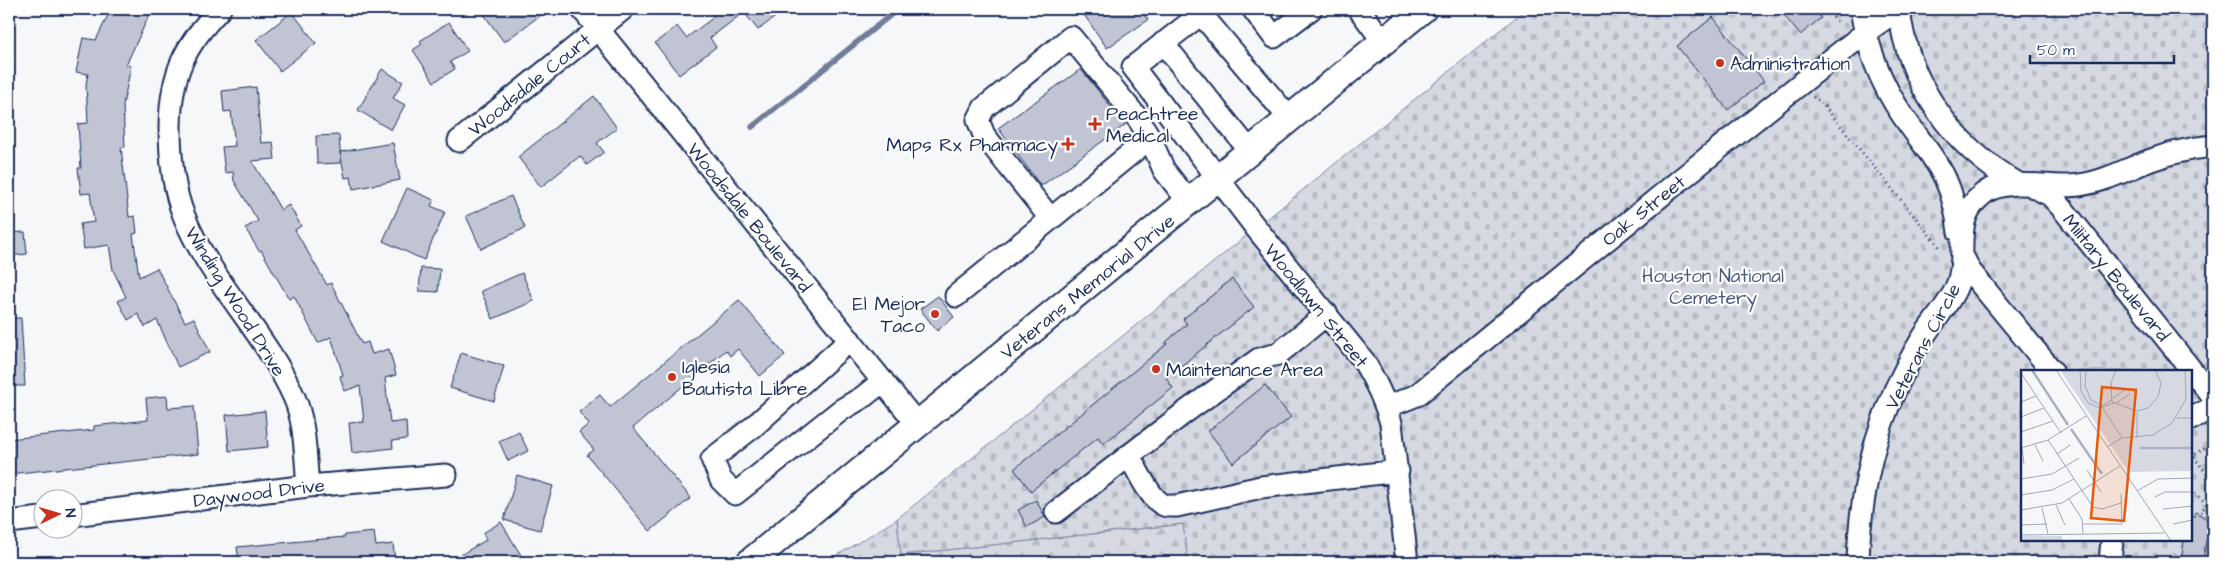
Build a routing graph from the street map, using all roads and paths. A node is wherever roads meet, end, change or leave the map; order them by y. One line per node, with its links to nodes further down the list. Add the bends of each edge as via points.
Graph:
1 (220, 9): 46 (street, Winding Wood Drive, via 199,30 182,58 170,97 174,176 184,215 198,244 279,368 294,398 302,427)
2 (582, 9): 12 (street, Woodsdale Boulevard)
3 (623, 9): 12 (street, Woodsdale Court)
4 (1253, 9): 5 (street, via 1274,37)
5 (1311, 9)
6 (1358, 9): 14 (street)
7 (1827, 9): 11 (path)
8 (1861, 9): 13 (street)
9 (1899, 9): 13 (street, Oak Street); 23 (street, Military Boulevard, via 1913,68 1936,110 1982,161)
10 (1412, 12): 14 (main road, Veterans Memorial Drive)
11 (1840, 25)
12 (598, 29): 19 (street, Woodsdale Court); 29 (street, Woodsdale Boulevard)
13 (1866, 32): 26 (street, via 1887,88 1946,178 1957,212); 35 (street, Oak Street, via 1417,395)
14 (1383, 41): 17 (main road, Veterans Memorial Drive)
15 (1163, 43): 17 (street, via 1201,14); 21 (street); 22 (street, Woodlawn Street, via 1133,67)
16 (1809, 97): 26 (path, via 1821,102)
17 (1290, 119): 21 (main road, Veterans Memorial Drive)
18 (1150, 138): 24 (street, via 1164,170); 25 (street); 25 (street, via 1071,36 984,108 978,120 984,136)
19 (459, 141)
20 (2213, 146): 23 (street, Veterans Circle, via 2153,159 2091,183 2068,187)
21 (1250, 151): 22 (main road, Veterans Memorial Drive)
22 (1218, 178): 24 (main road, Veterans Memorial Drive); 28 (street, Woodlawn Street)
23 (2026, 185): 26 (street, Veterans Circle, via 2000,186 1984,193 1963,221); 31 (street, Military Boulevard, via 2050,195 2062,208)
24 (1189, 202): 38 (main road, Veterans Memorial Drive)
25 (1050, 218): 27 (street)
26 (1955, 249): 30 (street, via 1970,272); 60 (street, Veterans Circle, via 1956,288 1924,336 1886,411 1864,491)
27 (956, 296)
28 (1326, 314): 35 (street, Woodlawn Street, via 1363,360); 41 (street, via 1278,354 1259,358)
29 (850, 340): 33 (street, Woodsdale Boulevard); 33 (street, via 753,427 712,459 721,480 735,494)
30 (2051, 370)
31 (2191, 370)
32 (2192, 371): 34 (street, Military Boulevard)
33 (883, 381): 38 (street, Woodsdale Boulevard)
34 (2213, 397)
35 (1387, 407): 43 (street, Woodlawn Street)
36 (2213, 407): 37 (street)
37 (2192, 418)
38 (918, 425): 58 (main road, Veterans Memorial Drive)
39 (2213, 442): 40 (path)
40 (2192, 454)
41 (1129, 455): 43 (street, via 1153,496 1161,504 1169,506 1261,487); 51 (street)
42 (2192, 456): 45 (path)
43 (1398, 471): 59 (street, Woodlawn Street)
44 (446, 475): 46 (street, Daywood Drive)
45 (2213, 482)
46 (308, 486): 52 (street, Daywood Drive)
47 (2192, 491): 49 (path)
48 (2213, 496): 49 (path)
49 (2206, 504): 50 (path); 54 (path, via 2201,512)
50 (2213, 509)
51 (1056, 512)
52 (82, 514)
53 (32, 519): 55 (street)
54 (2213, 520)
55 (9, 522)
56 (2112, 541): 61 (street)
57 (2213, 558): 62 (path)
58 (750, 562)
59 (1407, 562)
60 (1858, 562)
61 (2110, 562)
62 (2213, 562)

